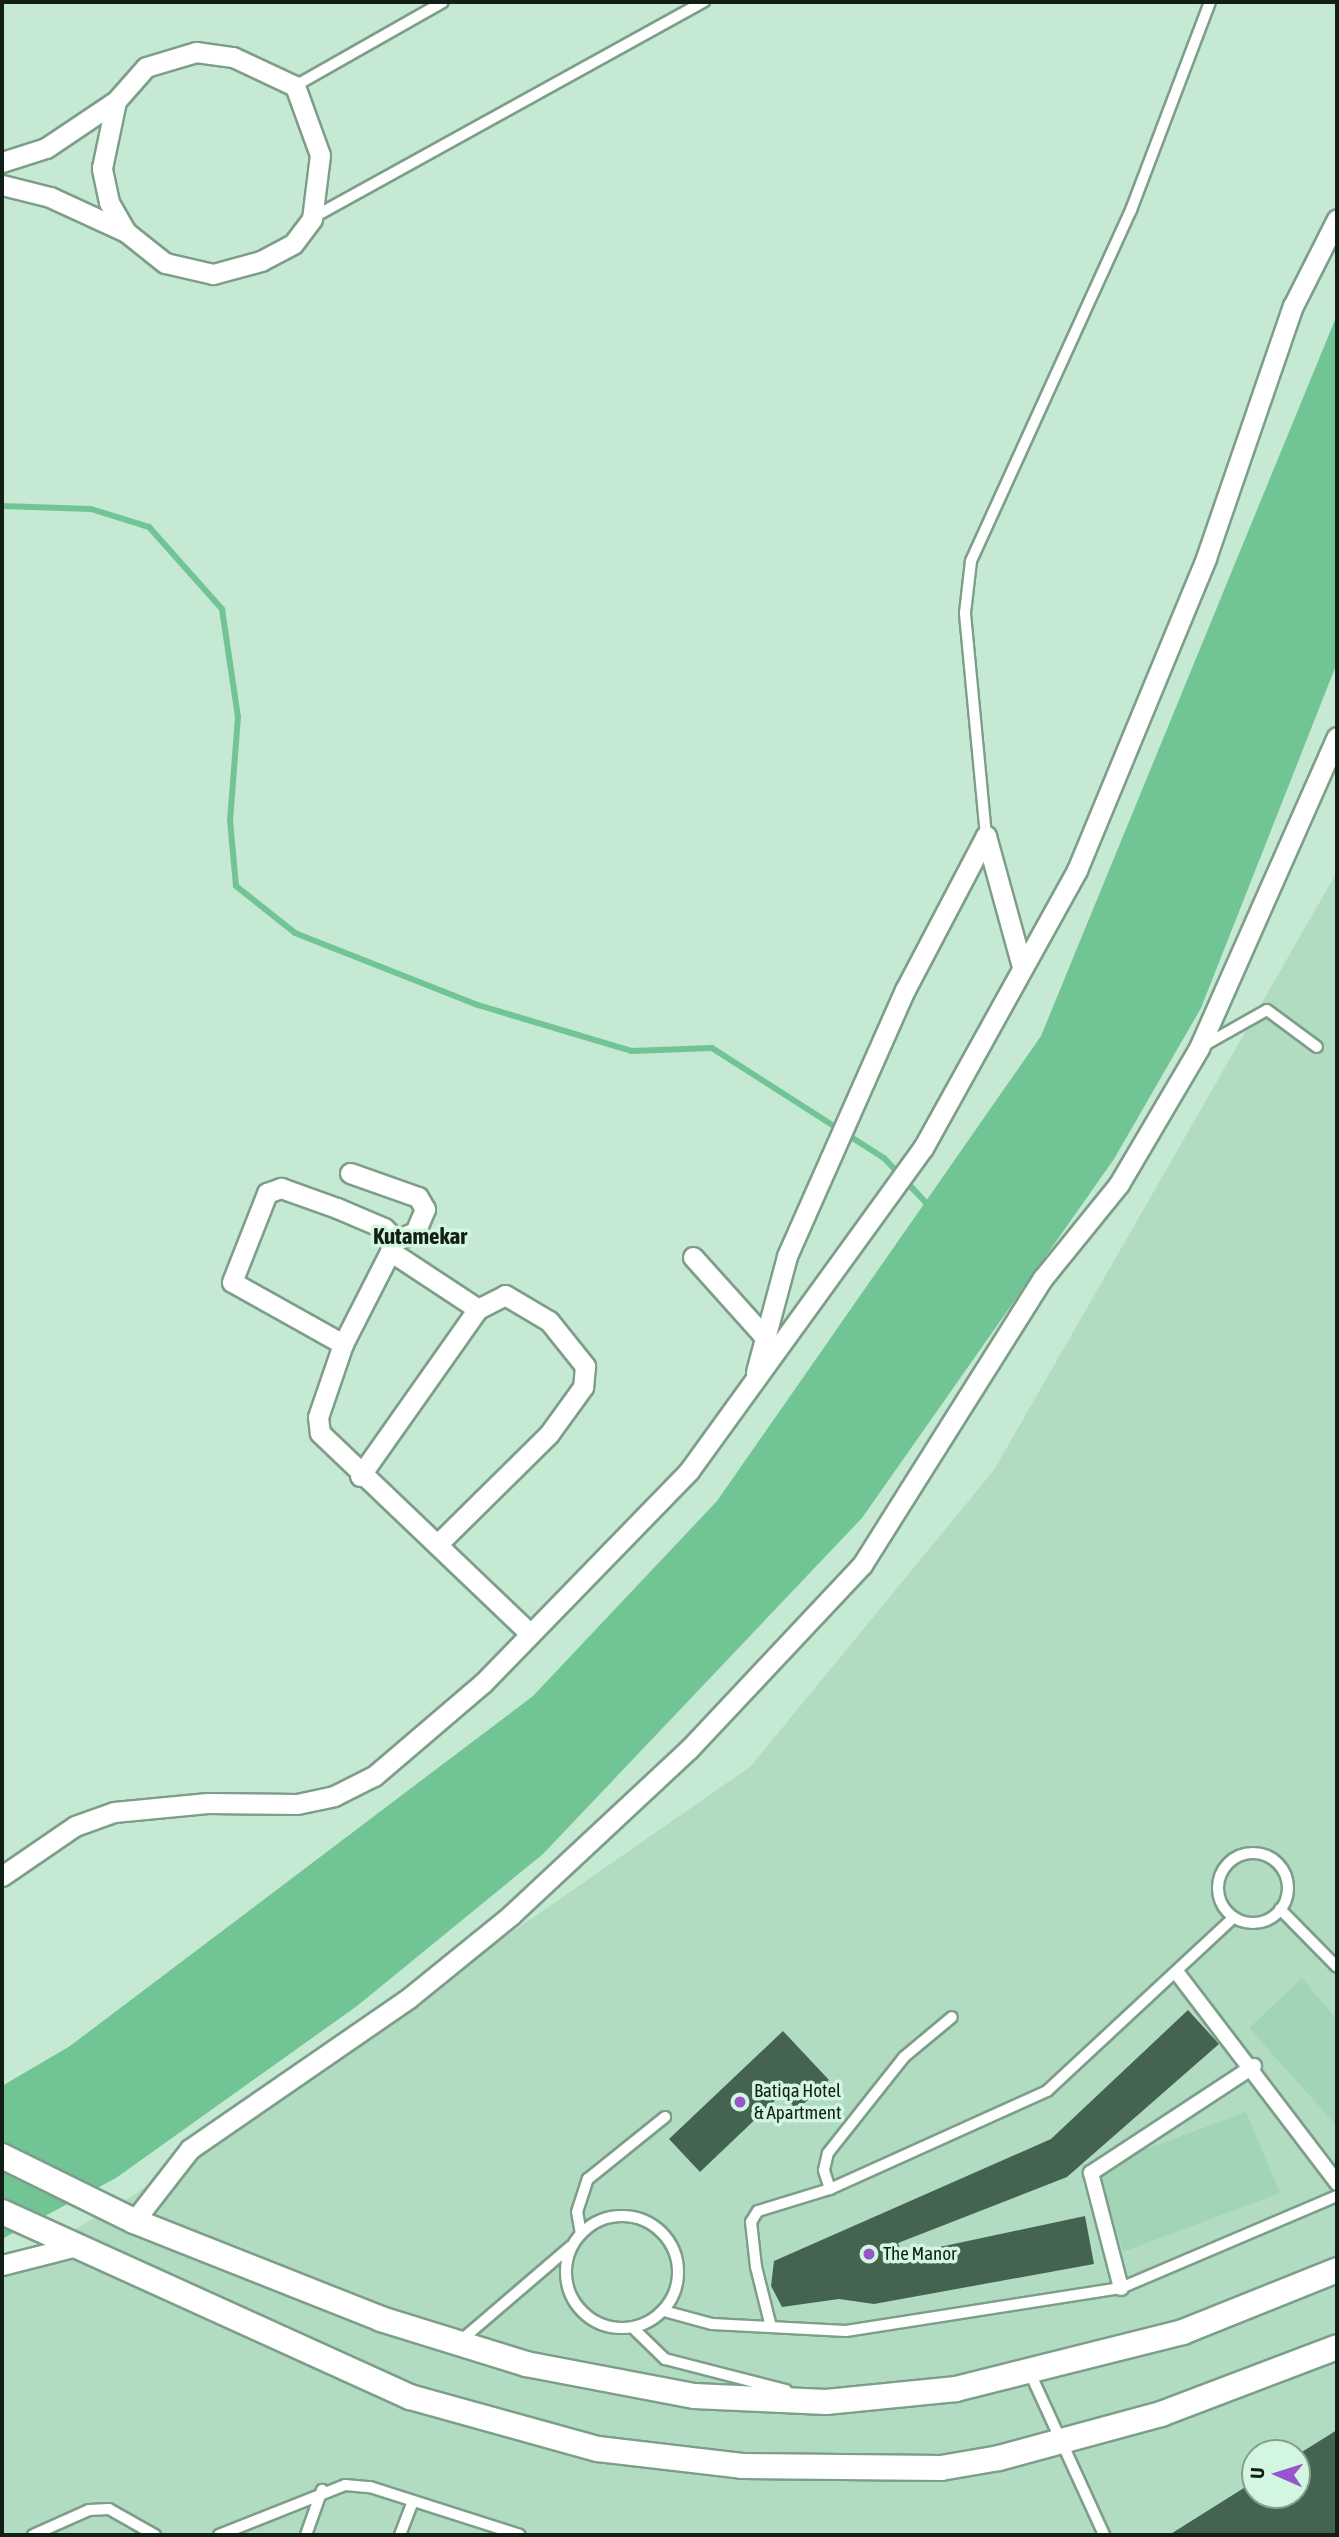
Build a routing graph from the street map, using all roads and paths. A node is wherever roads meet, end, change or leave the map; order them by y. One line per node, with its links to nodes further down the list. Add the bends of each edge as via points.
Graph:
1 (443, 2): 4 (lane)
2 (704, 2): 8 (lane)
3 (1210, 2): 12 (lane, via 1131,210 971,561 965,613)
4 (295, 86): 5 (street, via 233,57 196,52 146,66); 8 (street, via 320,155)
5 (116, 101): 6 (street, via 46,148); 10 (street, via 102,168 109,202)
6 (2, 162)
7 (2, 185): 10 (street, via 50,197)
8 (312, 219): 10 (street, via 293,244 261,261 213,274 165,263)
9 (1337, 219): 13 (street, via 1293,306 1206,558 1077,870)
10 (126, 232)
11 (1337, 737): 15 (street)
12 (986, 836): 13 (street); 20 (street, via 851,1112 772,1294)
13 (1022, 967): 22 (street, via 923,1148)
14 (1317, 1046): 15 (lane, via 1267,1010)
15 (1199, 1048): 39 (street, via 1119,1184 1043,1278 880,1539 809,1625 689,1749 511,1915 409,1998 190,2149)
16 (350, 1173): 17 (street, via 424,1202 415,1232)
17 (393, 1246): 19 (street); 21 (street); 21 (street, via 384,1228 337,1208 281,1188 267,1193 232,1282)
18 (694, 1257): 20 (street)
19 (478, 1309): 23 (street); 24 (street, via 493,1296 520,1299 570,1342 586,1377 550,1434)
20 (764, 1336): 22 (street)
21 (343, 1344): 23 (street, via 318,1417 320,1433)
22 (755, 1380): 25 (street, via 629,1538)
23 (360, 1476): 24 (street)
24 (440, 1542): 25 (street)
25 (529, 1633): 26 (street, via 415,1745 334,1796 298,1804 208,1803 114,1812 75,1826)
26 (2, 1876)
27 (1280, 1909): 28 (lane, via 1259,1922); 28 (lane, via 1288,1891 1284,1872 1271,1858 1252,1853 1227,1865 1219,1883 1221,1902); 29 (lane)
28 (1234, 1917): 30 (lane)
29 (1337, 1967)
30 (1178, 1974): 32 (street); 36 (lane, via 1047,2091)
31 (952, 2017): 36 (lane, via 904,2057 828,2153 824,2170)
32 (1254, 2066): 35 (street); 45 (street, via 1091,2173)
33 (665, 2116): 40 (lane, via 588,2179 579,2194)
34 (2, 2156): 39 (street)
35 (1337, 2183)
36 (830, 2189): 47 (lane, via 771,2204 751,2222 761,2302)
37 (1337, 2196): 45 (lane)
38 (2, 2212): 41 (street)
39 (134, 2221): 49 (street)
40 (581, 2234): 42 (lane); 46 (lane, via 616,2216 653,2225 677,2256 679,2276)
41 (77, 2246): 43 (street); 53 (street, via 410,2397 598,2449 742,2466 842,2470 941,2468)
42 (570, 2247): 48 (lane, via 568,2285 578,2307 599,2324); 49 (lane)
43 (2, 2265)
44 (1337, 2270): 51 (street, via 1204,2325)
45 (1121, 2288): 47 (lane, via 846,2330)
46 (664, 2311): 47 (lane, via 712,2324); 48 (lane)
47 (771, 2327)
48 (633, 2328): 52 (lane, via 664,2359)
49 (456, 2344): 52 (street, via 583,2377 694,2396)
50 (1337, 2347): 53 (street, via 1227,2391)
51 (1030, 2373): 52 (street, via 956,2389); 53 (lane)
52 (826, 2402)
53 (1060, 2443): 62 (lane)
54 (322, 2490): 55 (lane, via 370,2487); 58 (lane); 59 (lane)
55 (413, 2501): 60 (lane); 61 (lane)
56 (33, 2535): 57 (lane, via 89,2510 109,2509)
57 (155, 2535)
58 (219, 2535)
59 (306, 2535)
60 (400, 2535)
61 (520, 2535)
62 (1104, 2535)

